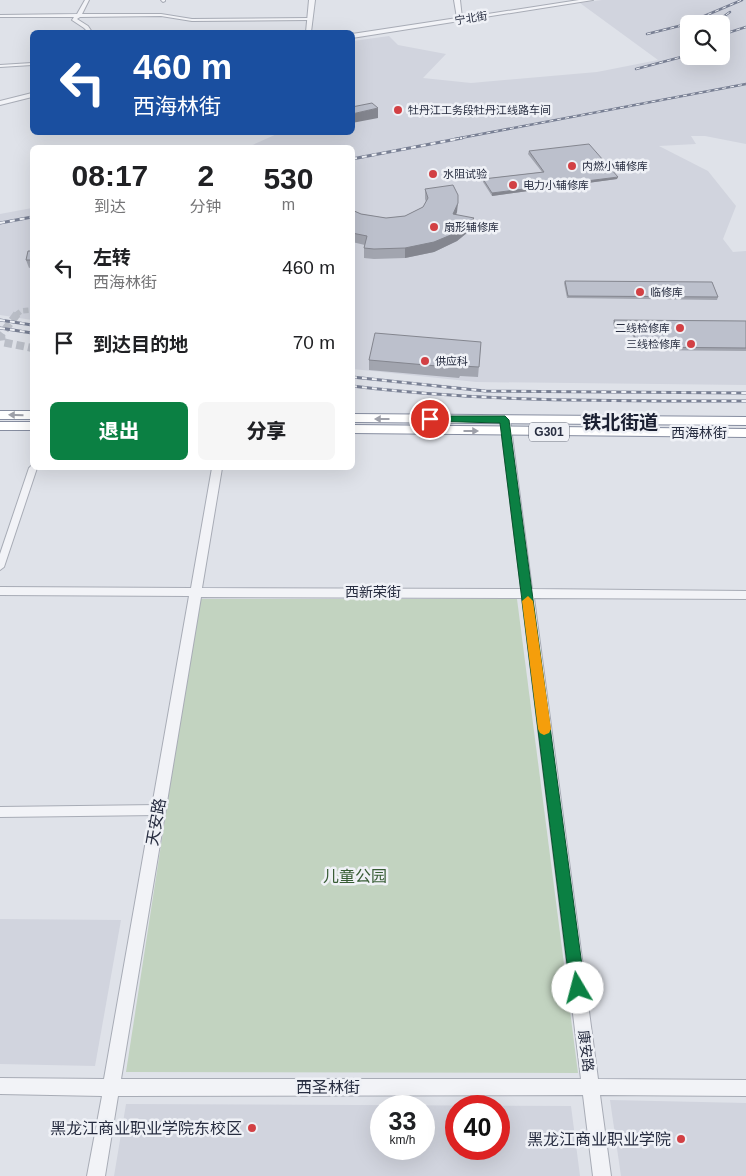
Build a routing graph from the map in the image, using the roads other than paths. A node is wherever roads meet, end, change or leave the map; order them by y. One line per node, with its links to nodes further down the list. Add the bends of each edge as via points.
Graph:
1 (87, 0): 5 (street)
2 (312, 0): 7 (street)
3 (457, 0): 8 (street)
4 (590, 0): 8 (street, 宁北街)
5 (79, 15): 6 (street); 7 (street, via 161,15 192,20); 9 (street, via 74,19)
6 (0, 16)
7 (309, 19): 10 (street)
8 (460, 20): 11 (street, 宁北街)
9 (88, 30)
10 (308, 30)
11 (355, 36)
12 (30, 64): 13 (street)
13 (0, 66)
14 (30, 96): 15 (street)
15 (0, 103)
16 (0, 415): 17 (highway, one-way to 16)
17 (30, 415)
18 (355, 418): 20 (highway, 西海林街 / G301, one-way to 18)
19 (746, 421): 20 (highway, 西海林街 / G301)
20 (505, 425): 23 (highway, 西海林街 / G301, one-way to 20); 24 (highway, 西海林街 / G301); 30 (street, 康安路)
21 (0, 426): 22 (highway)
22 (30, 426)
23 (355, 430)
24 (746, 433)
25 (32, 470): 27 (street)
26 (217, 470): 29 (street, 天安路)
27 (0, 567)
28 (0, 591): 29 (street, 西新荣街)
29 (196, 592): 30 (street, 西新荣街); 32 (street, 天安路)
30 (526, 592): 31 (street, 西新荣街); 35 (street, 康安路)
31 (746, 595)
32 (158, 810): 33 (street); 36 (street, 天安路)
33 (0, 812)
34 (0, 1086): 36 (street, 西圣林街)
35 (590, 1086): 36 (street, 西圣林街); 37 (street, 西圣林街); 39 (street, 康安路)
36 (111, 1088): 38 (street, 天安路)
37 (746, 1088)
38 (96, 1176)
39 (602, 1176)

